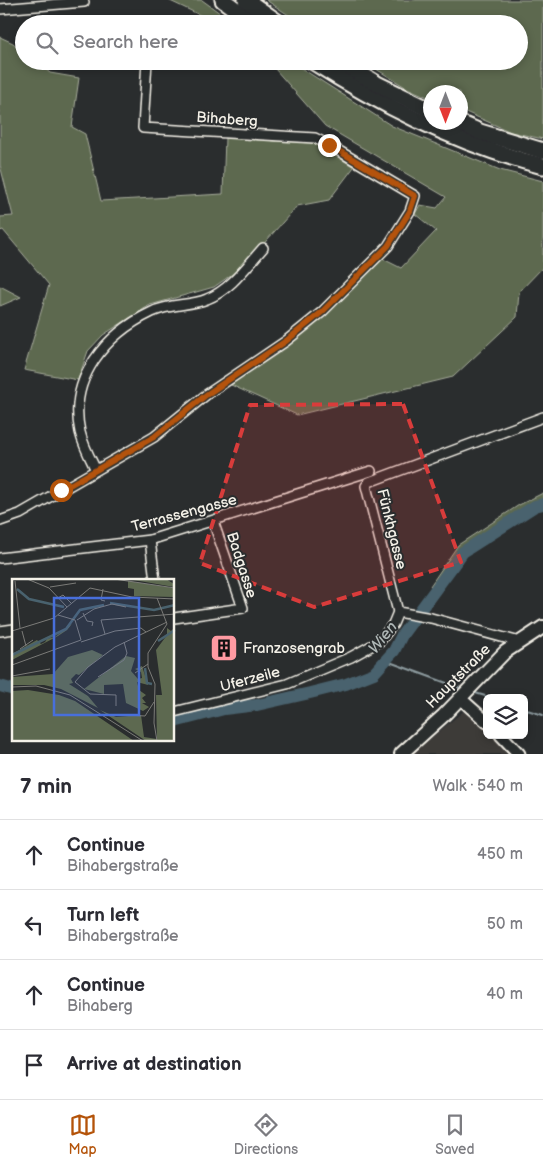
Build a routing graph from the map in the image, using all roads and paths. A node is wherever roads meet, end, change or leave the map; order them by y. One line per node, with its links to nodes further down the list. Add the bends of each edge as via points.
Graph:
1 (223, 0): 5 (highway)
2 (246, 0): 6 (highway)
3 (84, 2): 4 (street)
4 (0, 9)
5 (243, 15)
6 (267, 15)
7 (146, 70): 16 (street, Bihaberg, via 143,128 315,138 415,196 410,211 388,246 322,312 286,341 206,395 154,437)
8 (327, 70): 13 (highway, via 372,98 441,132)
9 (354, 70): 10 (highway)
10 (423, 107)
11 (468, 127): 12 (highway)
12 (543, 151)
13 (543, 166)
14 (262, 248): 16 (street, via 232,283 206,300 173,304 152,312 113,336 94,357 78,402 80,432)
15 (543, 417): 23 (street, Fünkhgasse, via 369,482 366,492)
16 (96, 470): 18 (street, via 20,514)
17 (370, 471): 19 (street, Terrassengasse)
18 (0, 521)
19 (213, 521): 20 (street, Terrassengasse); 24 (street, Badgasse, via 242,608)
20 (150, 540): 21 (street, Terrassengasse); 22 (street)
21 (0, 558)
22 (155, 579)
23 (403, 613): 26 (street); 28 (street, Uferzeile, via 380,641 351,657 287,684)
24 (175, 618)
25 (543, 627): 26 (main road, Hauptstraße)
26 (520, 642): 27 (main road, Hauptstraße, via 505,652)
27 (465, 693): 29 (main road); 31 (main road, Hauptstraße)
28 (175, 712)
29 (483, 717)
30 (505, 739): 32 (main road)
31 (401, 754)
32 (519, 754)

